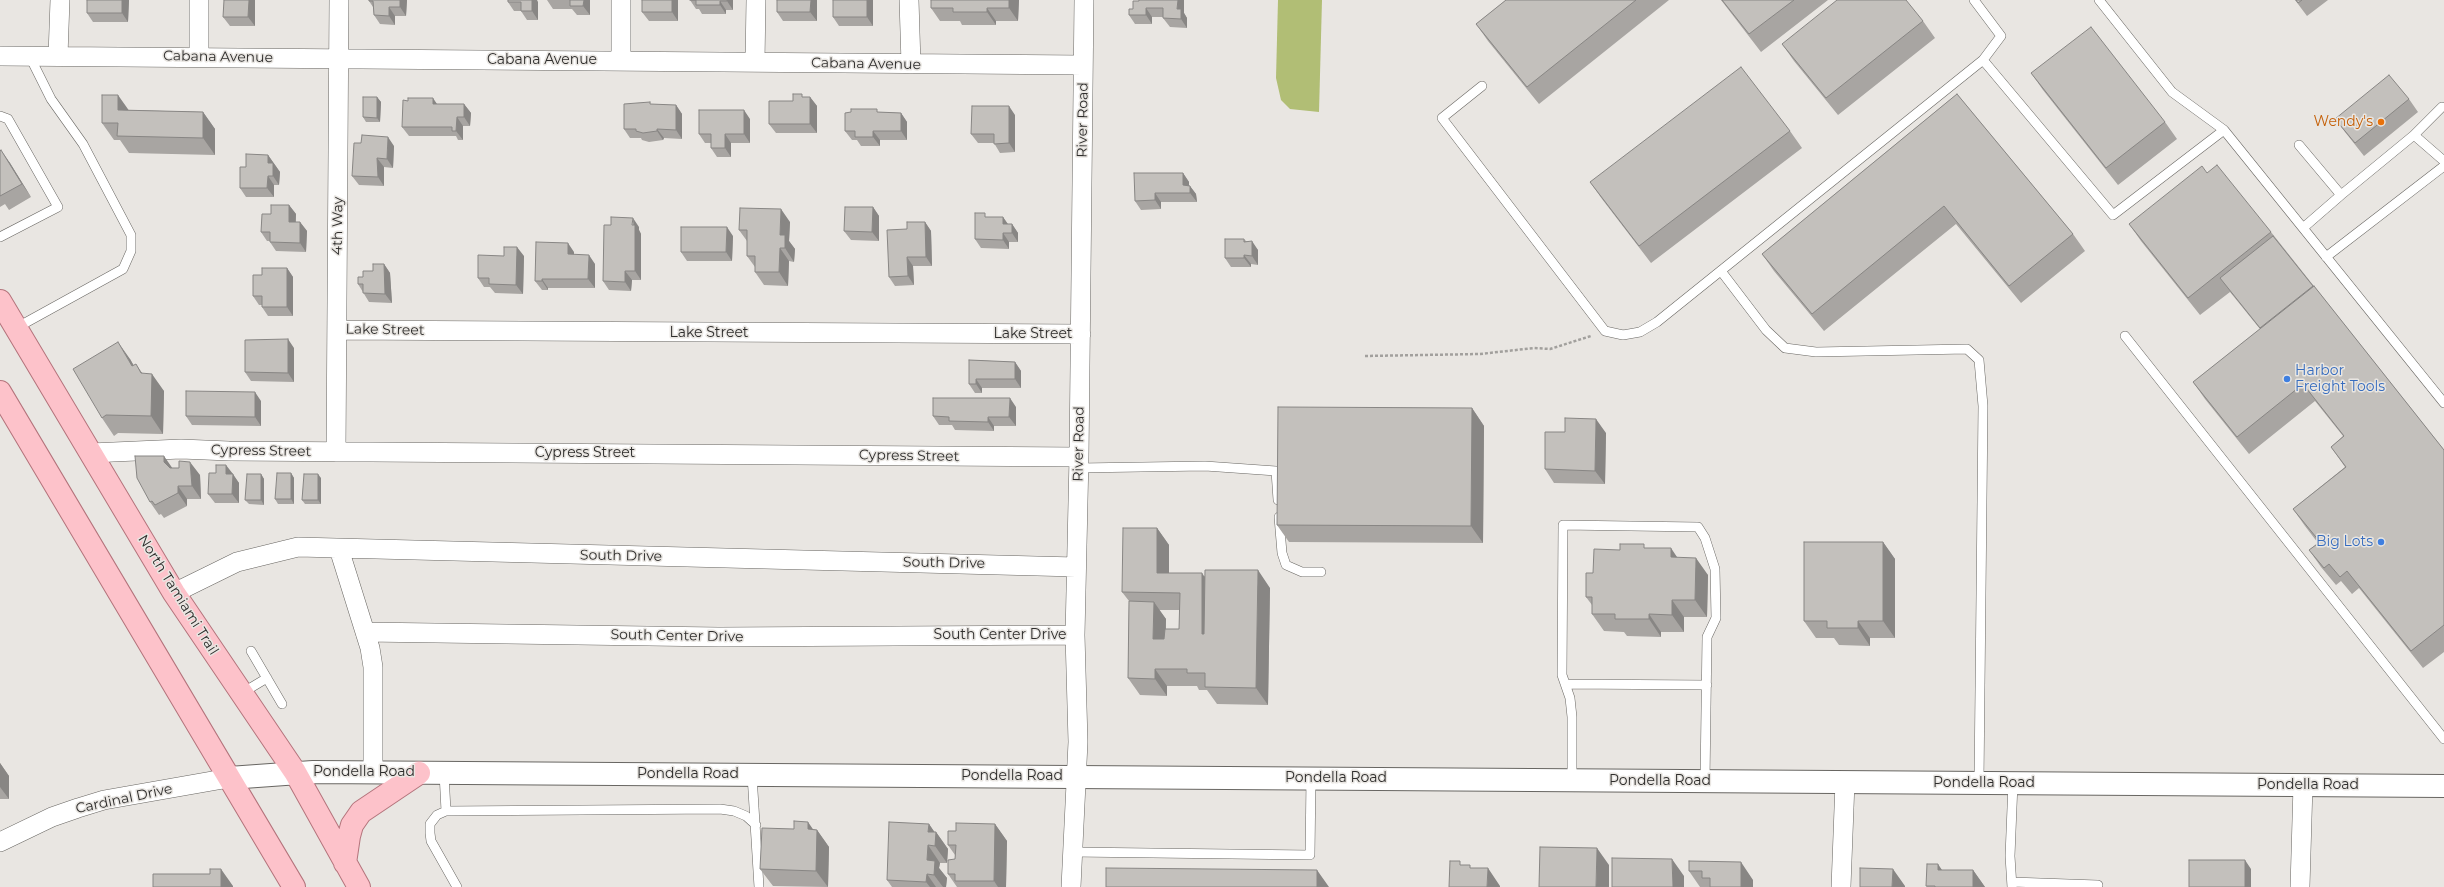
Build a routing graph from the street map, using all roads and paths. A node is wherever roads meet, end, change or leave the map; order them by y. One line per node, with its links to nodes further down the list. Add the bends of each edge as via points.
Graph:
1 (60, 0): 12 (street)
2 (199, 0): 13 (street)
3 (339, 0): 14 (street, 4th Way)
4 (622, 0): 15 (street)
5 (756, 0): 17 (street)
6 (909, 0): 18 (street)
7 (1084, 0): 19 (street, River Road)
8 (1974, 0): 16 (lane, via 2001,36)
9 (2099, 0): 23 (lane, via 2172,92)
10 (0, 56): 11 (street, Cabana Avenue)
11 (29, 56): 12 (street, Cabana Avenue); 34 (lane, via 51,100 83,144 131,235 131,251 123,269)
12 (58, 56): 13 (street, Cabana Avenue)
13 (199, 58): 14 (street, Cabana Avenue)
14 (338, 58): 15 (street, Cabana Avenue); 35 (street, 4th Way)
15 (621, 60): 17 (street, Cabana Avenue)
16 (1983, 60): 23 (lane, via 2113,215); 32 (lane)
17 (755, 62): 18 (street, Cabana Avenue)
18 (911, 64): 19 (street, Cabana Avenue)
19 (1083, 65): 37 (street, River Road)
20 (1482, 86): 36 (lane, via 1442,118)
21 (2442, 107): 24 (lane)
22 (0, 116): 30 (lane, via 8,119 58,207)
23 (2224, 130): 29 (lane)
24 (2414, 135): 26 (lane); 28 (lane)
25 (2299, 145): 28 (lane)
26 (2444, 161)
27 (2444, 166): 31 (lane)
28 (2341, 194): 29 (lane)
29 (2303, 228): 31 (lane)
30 (0, 237)
31 (2326, 257): 41 (lane)
32 (1721, 271): 36 (lane, via 1657,322 1640,332 1623,335); 69 (lane, via 1766,330 1785,348 1816,352 1967,349 1979,360 1983,406)
33 (0, 301): 34 (main road, North Tamiami Trail)
34 (16, 328): 43 (main road, North Tamiami Trail)
35 (337, 330): 37 (street, Lake Street); 42 (street, 4th Way)
36 (1605, 331): 39 (path, via 1550,349 1534,348 1480,354)
37 (1081, 334): 44 (street, River Road)
38 (2125, 336): 57 (lane)
39 (1365, 356)
40 (0, 392): 64 (main road)
41 (2444, 403)
42 (336, 452): 43 (street, Cypress Street, via 181,449); 44 (street, Cypress Street)
43 (91, 453): 48 (main road, North Tamiami Trail)
44 (1079, 462): 46 (street, River Road); 47 (lane, via 1276,471 1282,553 1286,565 1302,572)
45 (339, 549): 46 (street, South Drive); 48 (street, South Drive, via 298,547 237,562); 49 (street)
46 (1076, 567): 50 (street, River Road)
47 (1321, 572)
48 (174, 593): 55 (main road, North Tamiami Trail)
49 (365, 632): 50 (street, South Center Drive, via 719,637); 59 (street, via 373,667)
50 (1075, 635): 63 (street, River Road, via 1078,742)
51 (251, 651): 52 (lane)
52 (267, 678): 55 (lane); 56 (lane)
53 (1565, 684): 54 (lane); 54 (lane, via 1562,675 1563,525 1698,527 1705,538 1715,569 1716,618 1707,637); 66 (lane, via 1572,716)
54 (1706, 685): 67 (lane)
55 (242, 693): 58 (main road, North Tamiami Trail)
56 (282, 704)
57 (2444, 739)
58 (295, 772): 59 (main road, Pondella Road); 64 (main road, Pondella Road); 77 (main road, North Tamiami Trail)
59 (373, 772): 60 (main road, Pondella Road)
60 (419, 773): 61 (main road, Pondella Road); 77 (main road, via 361,812 352,825)
61 (444, 773): 62 (main road, Pondella Road); 73 (lane)
62 (752, 774): 63 (main road, Pondella Road); 74 (lane)
63 (1076, 777): 65 (main road, Pondella Road); 76 (street, River Road)
64 (229, 778): 75 (street, Cardinal Drive, via 104,800 52,817); 80 (main road)
65 (1311, 778): 66 (main road, Pondella Road); 76 (lane, via 1310,855)
66 (1572, 780): 67 (main road, Pondella Road)
67 (1705, 781): 68 (main road, Pondella Road)
68 (1844, 782): 69 (main road, Pondella Road); 85 (street)
69 (1979, 782): 70 (main road, Pondella Road)
70 (2013, 783): 71 (main road, Pondella Road); 78 (lane, via 2010,856)
71 (2303, 785): 72 (main road, Pondella Road); 86 (street)
72 (2444, 786)
73 (446, 811): 74 (lane, via 720,809 746,816); 82 (lane, via 437,815 430,824 431,841)
74 (756, 825): 83 (lane)
75 (0, 842)
76 (1073, 852): 84 (street, River Road)
77 (345, 863): 81 (main road, North Tamiami Trail)
78 (2012, 885): 79 (lane)
79 (2098, 885)
80 (294, 887)
81 (359, 887)
82 (457, 887)
83 (759, 887)
84 (1071, 887)
85 (1841, 887)
86 (2300, 887)

